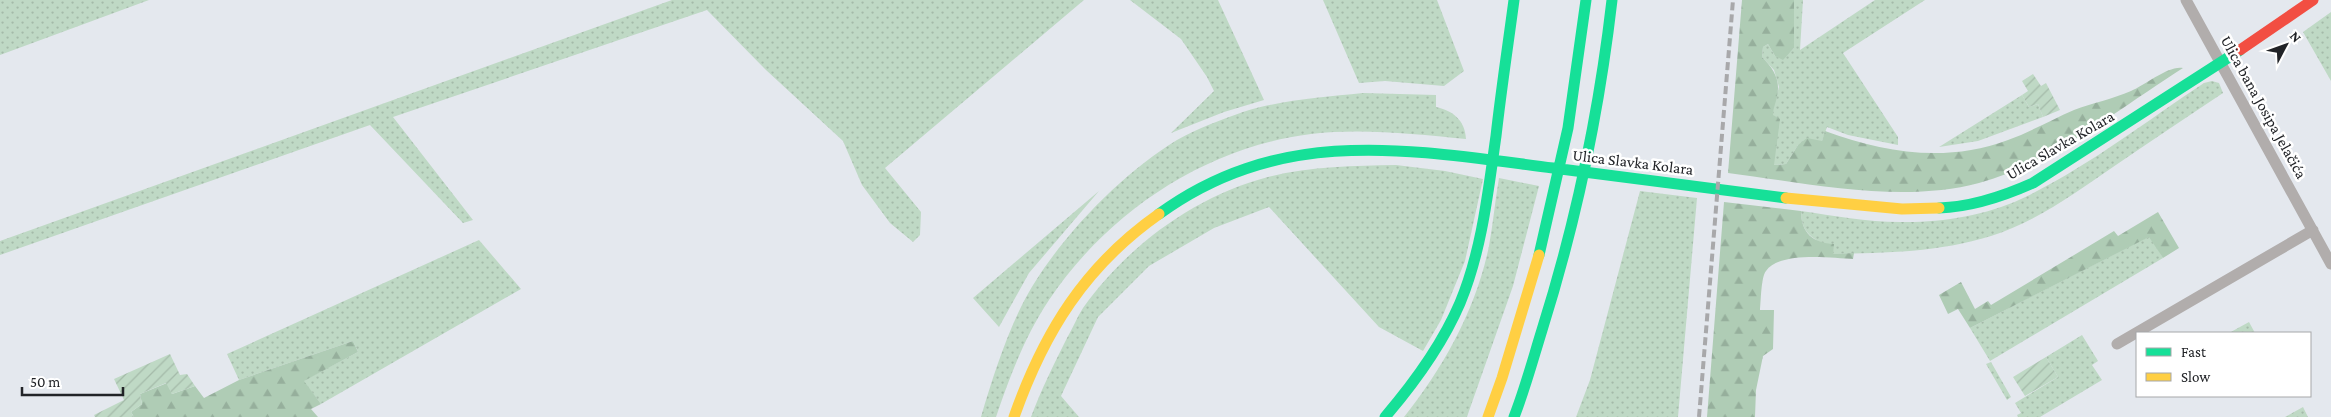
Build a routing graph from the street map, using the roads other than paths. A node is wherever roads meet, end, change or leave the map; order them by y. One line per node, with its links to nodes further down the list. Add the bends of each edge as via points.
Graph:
1 (1514, 0): 13 (main road, via 1490,179 1473,262 1440,343 1424,369)
2 (1586, 0): 14 (main road, via 1557,183 1530,292)
3 (1612, 0): 15 (main road, via 1582,186 1554,297)
4 (2186, 0): 6 (street, Ulica bana Josipa Jelačića)
5 (2313, 0): 6 (main road, Ulica Slavka Kolara)
6 (2220, 64): 7 (street, Ulica bana Josipa Jelačića); 12 (main road, Ulica Slavka Kolara, via 2064,165 2011,193 1966,206 1902,210 1822,203 1445,154 1352,148 1274,160 1226,175 1171,204 1142,224 1105,258 1064,308 1030,373)
7 (2313, 230): 8 (street, Ulica bana Josipa Jelačića); 9 (street)
8 (2331, 264)
9 (2138, 332)
10 (2136, 333): 11 (street)
11 (2117, 344)
12 (1014, 417)
13 (1385, 417)
14 (1488, 417)
15 (1514, 417)

